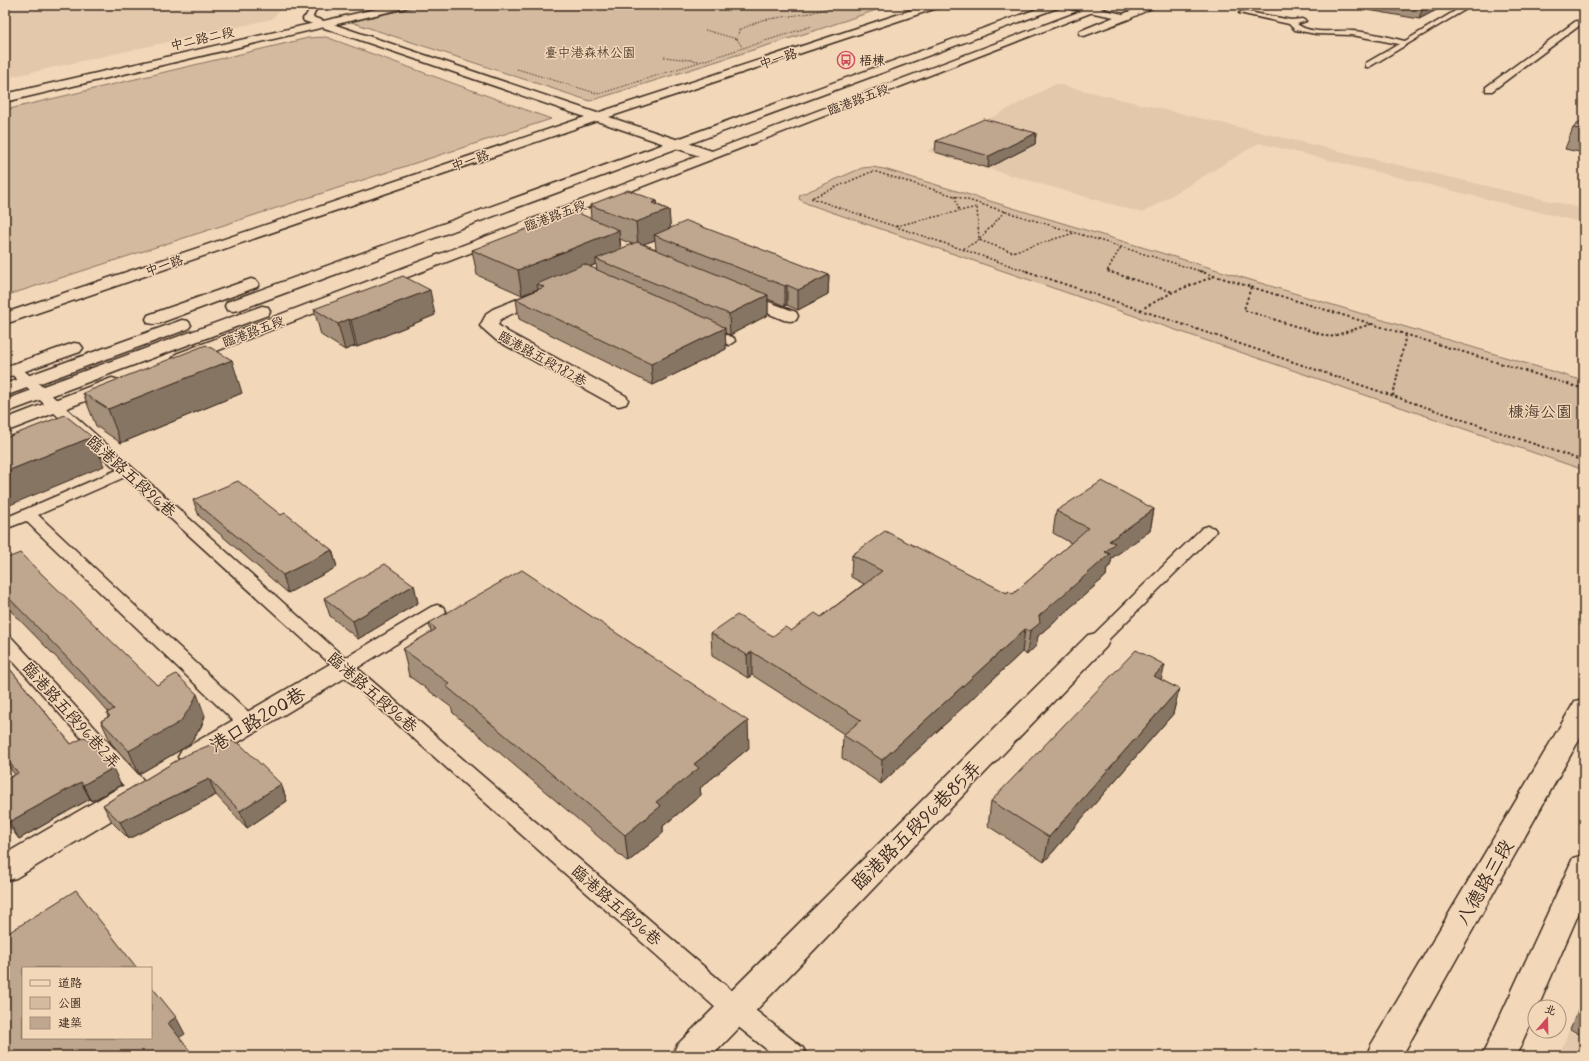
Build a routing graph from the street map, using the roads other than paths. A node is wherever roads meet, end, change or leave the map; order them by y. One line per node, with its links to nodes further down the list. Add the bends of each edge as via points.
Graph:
1 (316, 5): 12 (lane)
2 (371, 5): 12 (main road, 中二路二段)
3 (405, 5): 16 (main road, 中二路二段)
4 (937, 5): 25 (main road, 中一路)
5 (1032, 5): 26 (main road, 臨港路五段)
6 (1057, 5): 27 (main road, 臨港路五段)
7 (1153, 5): 11 (main road)
8 (1470, 5): 20 (lane)
9 (1085, 6): 11 (main road); 28 (main road, 臨港路五段); 29 (main road, 臨港路五段)
10 (1243, 13): 13 (lane)
11 (1129, 17): 18 (main road)
12 (308, 19): 16 (main road); 22 (main road, 中二路二段)
13 (1291, 22): 14 (lane); 19 (lane, via 1298,28 1316,32)
14 (1312, 22)
15 (1579, 23): 23 (lane)
16 (320, 24): 24 (main road, 中二路二段); 25 (main road)
17 (1337, 26): 19 (lane)
18 (1084, 33)
19 (1352, 33): 20 (lane)
20 (1406, 43): 21 (lane)
21 (1369, 65)
22 (5, 88)
23 (1489, 89)
24 (5, 98)
25 (597, 117): 26 (main road); 40 (main road, 中一路)
26 (658, 138): 27 (main road); 32 (main road, 臨港路五段)
27 (675, 144): 28 (main road); 38 (main road, 臨港路五段)
28 (692, 149): 29 (main road); 35 (main road, 臨港路五段)
29 (710, 155): 30 (main road, 臨港路五段)
30 (549, 217): 31 (main road); 46 (main road, 臨港路五段)
31 (570, 226)
32 (396, 232)
33 (261, 281): 42 (main road)
34 (562, 286): 50 (main road, 臨港路五段182巷, via 499,313 493,317 489,326 502,336)
35 (318, 290)
36 (726, 290): 39 (main road)
37 (273, 307): 48 (main road, 臨港路五段)
38 (221, 310)
39 (790, 316)
40 (5, 319)
41 (191, 321): 48 (main road, 臨港路五段)
42 (142, 324)
43 (693, 325): 44 (lane)
44 (729, 341)
45 (89, 342): 48 (main road, 臨港路五段)
46 (166, 364)
47 (129, 378): 51 (main road)
48 (22, 379): 49 (main road, 臨港路五段); 51 (lane, 臨港路五段96巷); 52 (main road, 臨港路五段)
49 (5, 390)
50 (619, 400)
51 (55, 406): 53 (main road); 54 (lane, 臨港路五段96巷)
52 (5, 407)
53 (5, 426)
54 (127, 471): 55 (lane); 61 (lane, 臨港路五段96巷)
55 (28, 514): 56 (lane); 63 (lane)
56 (5, 524)
57 (1208, 531): 60 (lane)
58 (437, 611): 61 (lane)
59 (5, 641): 64 (lane, 臨港路五段96巷2弄)
60 (1097, 641): 67 (main road, 臨港路五段96巷85弄)
61 (344, 667): 63 (main road, 港口路200巷); 67 (lane, 臨港路五段96巷)
62 (1584, 708): 70 (main road, 八德路三段)
63 (249, 724): 64 (main road, 港口路200巷)
64 (156, 779): 66 (main road, 港口路200巷)
65 (1584, 867): 71 (main road)
66 (5, 869)
67 (736, 1010): 68 (main road, 臨港路五段96巷85弄); 69 (lane, 臨港路五段96巷)
68 (689, 1056)
69 (794, 1056)
70 (1383, 1056)
71 (1499, 1056)

